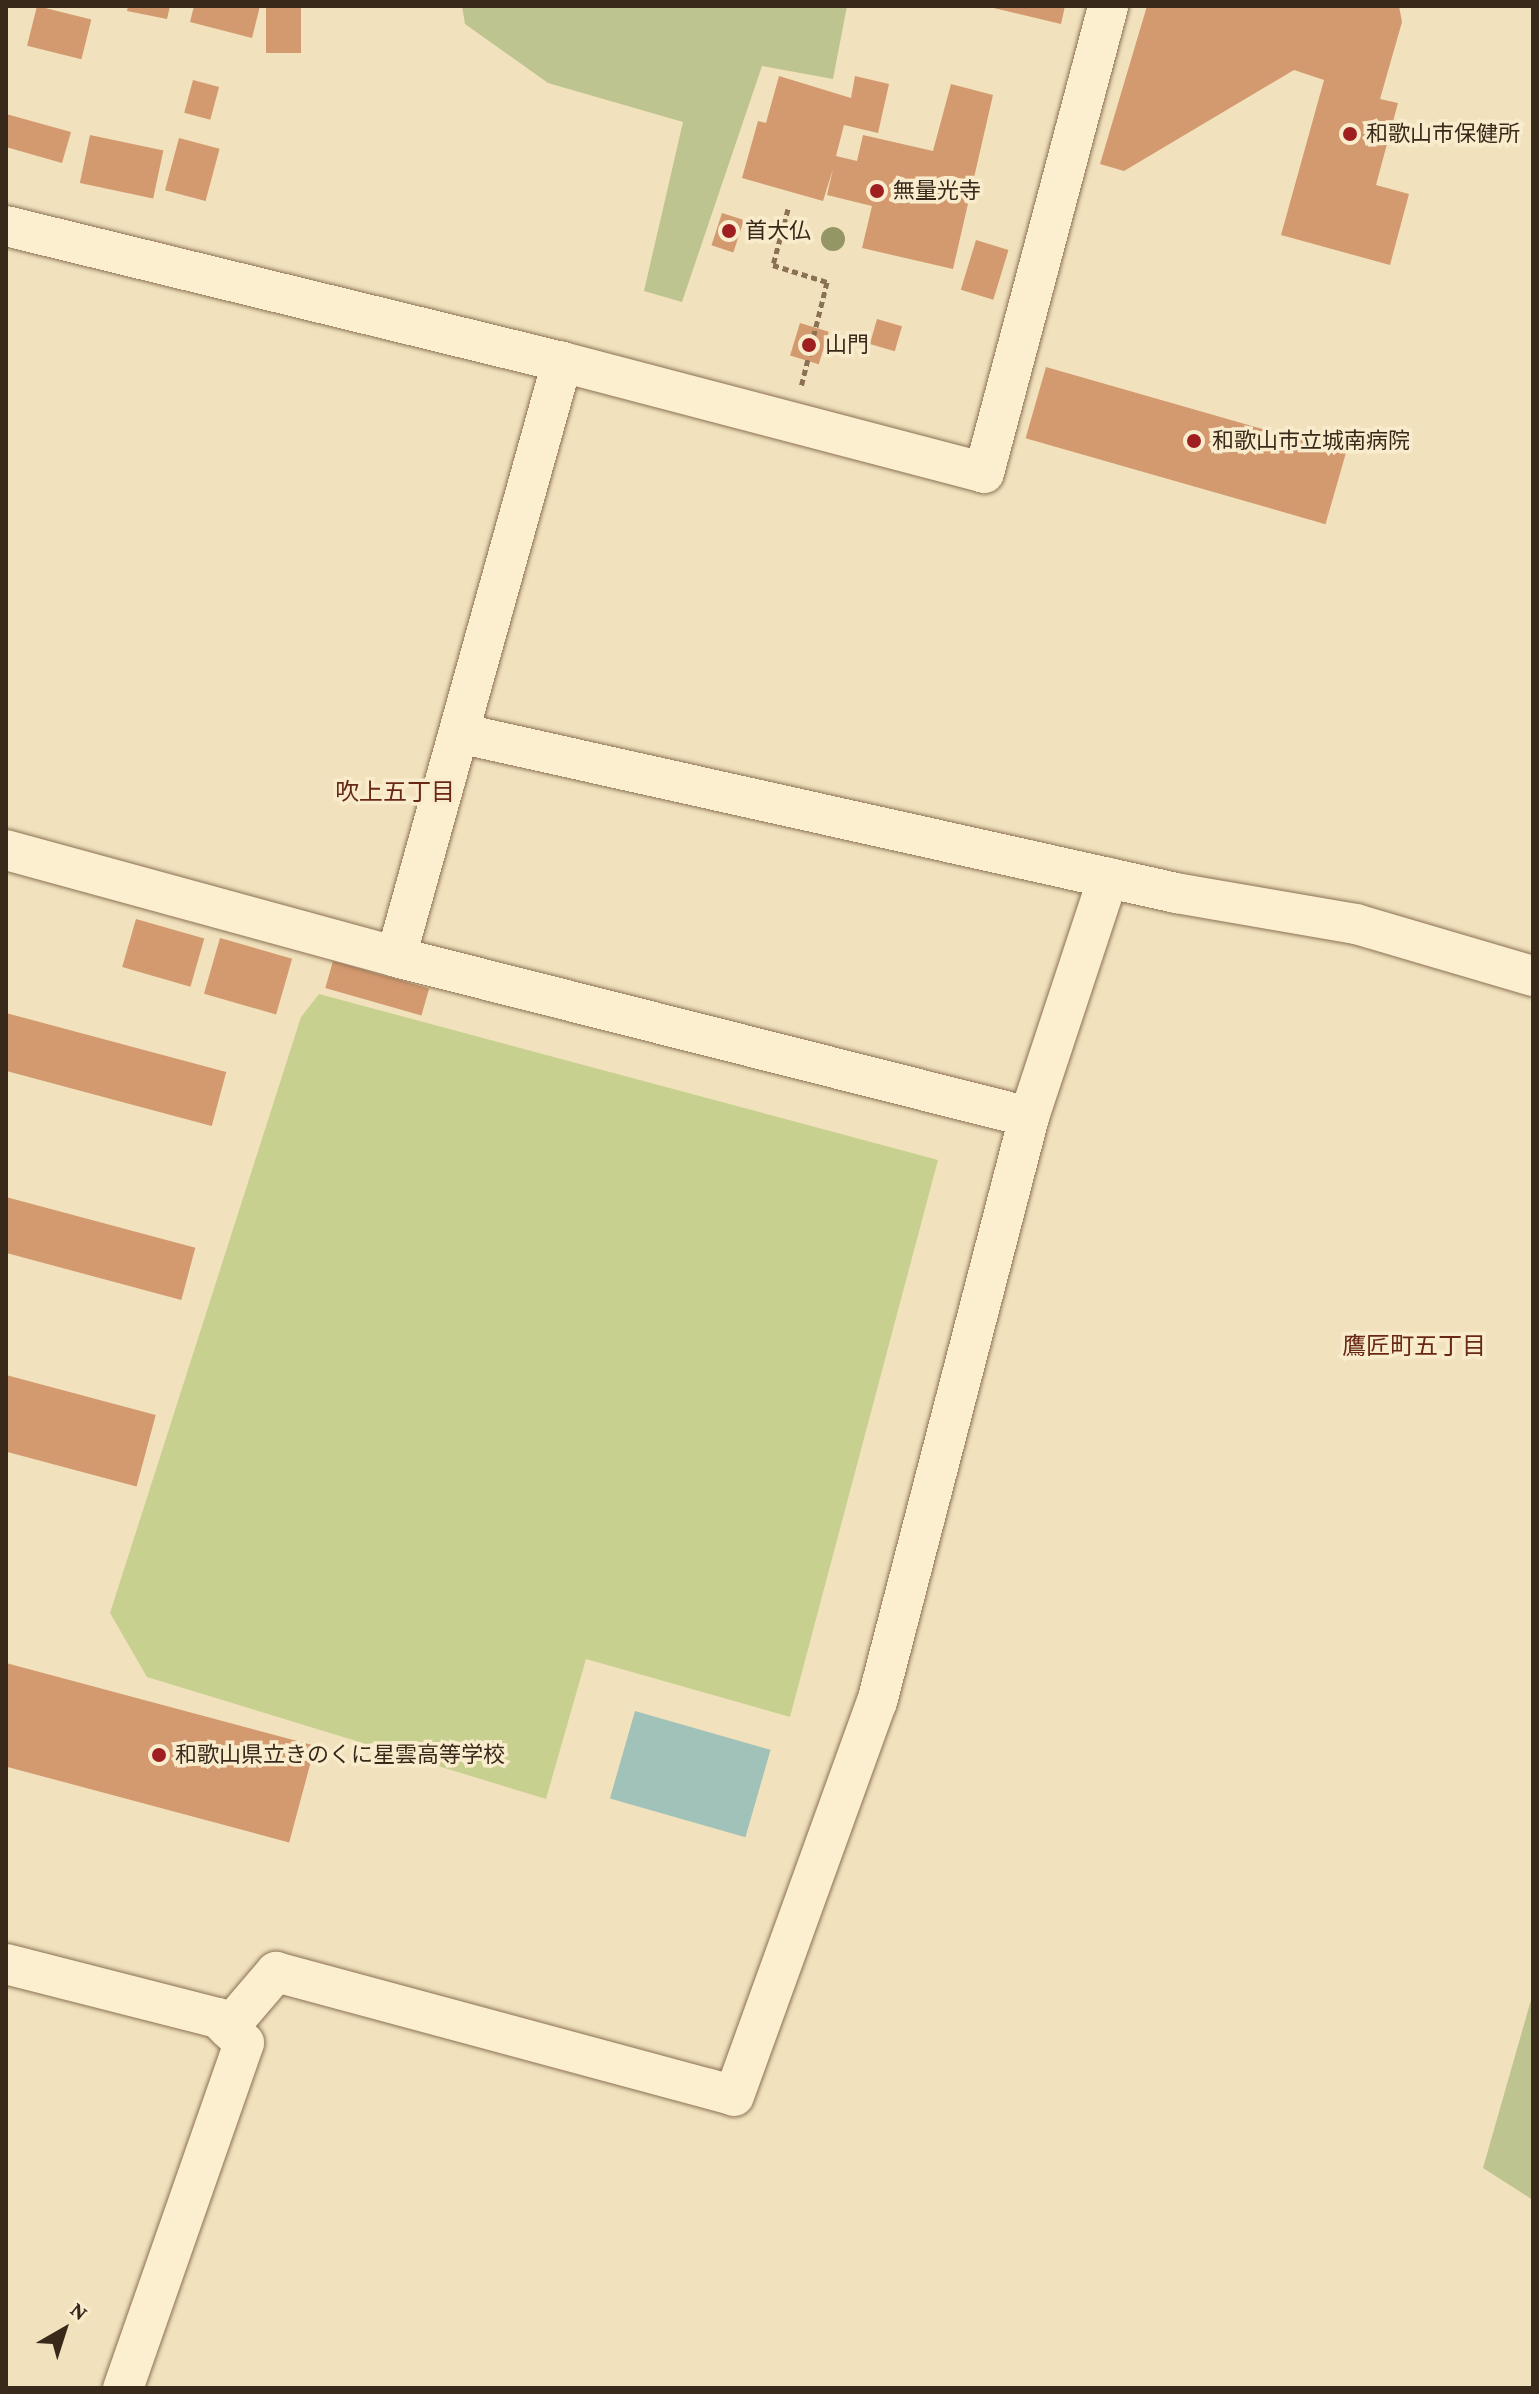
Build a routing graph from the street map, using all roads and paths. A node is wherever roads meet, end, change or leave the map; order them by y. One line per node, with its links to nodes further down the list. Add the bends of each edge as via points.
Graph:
1 (1108, 6): 4 (street, via 984,473)
2 (788, 209): 5 (path, via 773,265 827,282)
3 (6, 226): 4 (street)
4 (562, 362): 6 (street)
5 (802, 382)
6 (459, 733): 8 (street); 9 (street)
7 (6, 850): 9 (street)
8 (1108, 878): 10 (street, via 1356,924); 11 (street)
9 (396, 957): 11 (street)
10 (1533, 976)
11 (1029, 1117): 13 (street, via 877,1702 734,2096 276,1972)
12 (6, 1964): 13 (street, via 218,2018)
13 (228, 2028): 14 (street, via 244,2043)
14 (123, 2388)

